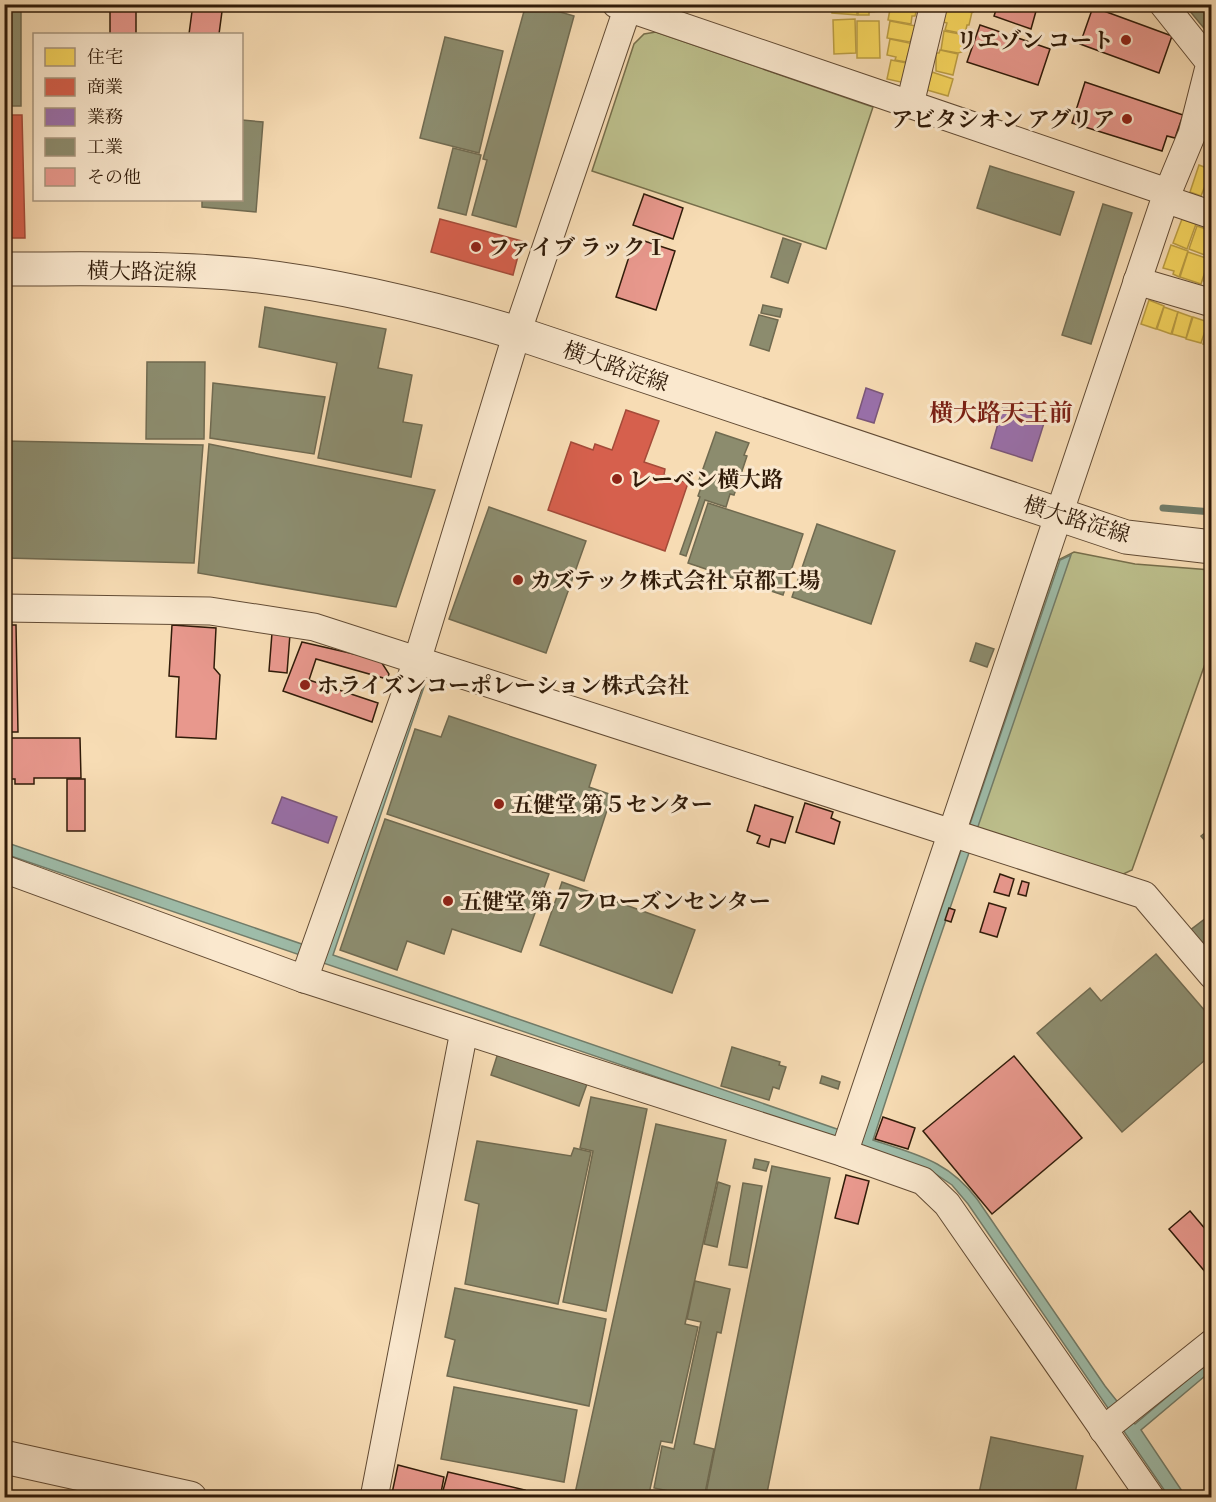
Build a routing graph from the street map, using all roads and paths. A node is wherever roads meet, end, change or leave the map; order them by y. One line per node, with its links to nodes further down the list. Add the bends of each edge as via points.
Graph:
1 (934, 4): 4 (street)
2 (1163, 4): 5 (street, via 1210,63 1192,134)
3 (625, 6): 4 (street); 10 (street)
4 (910, 104): 5 (street)
5 (1166, 195): 6 (street); 8 (street)
6 (1212, 215)
7 (4, 269): 10 (street, 横大路淀線, via 162,269 252,275 369,294)
8 (1137, 281): 9 (street); 11 (street)
9 (1212, 303)
10 (517, 333): 11 (street, 横大路淀線); 14 (street)
11 (1059, 515): 12 (street, 横大路淀線, via 1126,537); 15 (street)
12 (1212, 547)
13 (4, 608): 14 (street, via 210,611 314,627)
14 (417, 661): 15 (street); 17 (street)
15 (951, 833): 18 (street, via 1144,896); 20 (street)
16 (4, 869): 17 (street)
17 (305, 974): 19 (street)
18 (1212, 975)
19 (464, 1031): 20 (street); 25 (street)
20 (847, 1142): 22 (street, via 923,1181 947,1204)
21 (1212, 1343): 22 (street)
22 (1114, 1421): 26 (street)
23 (4, 1457): 24 (street)
24 (190, 1497)
25 (374, 1497)
26 (1151, 1497)

